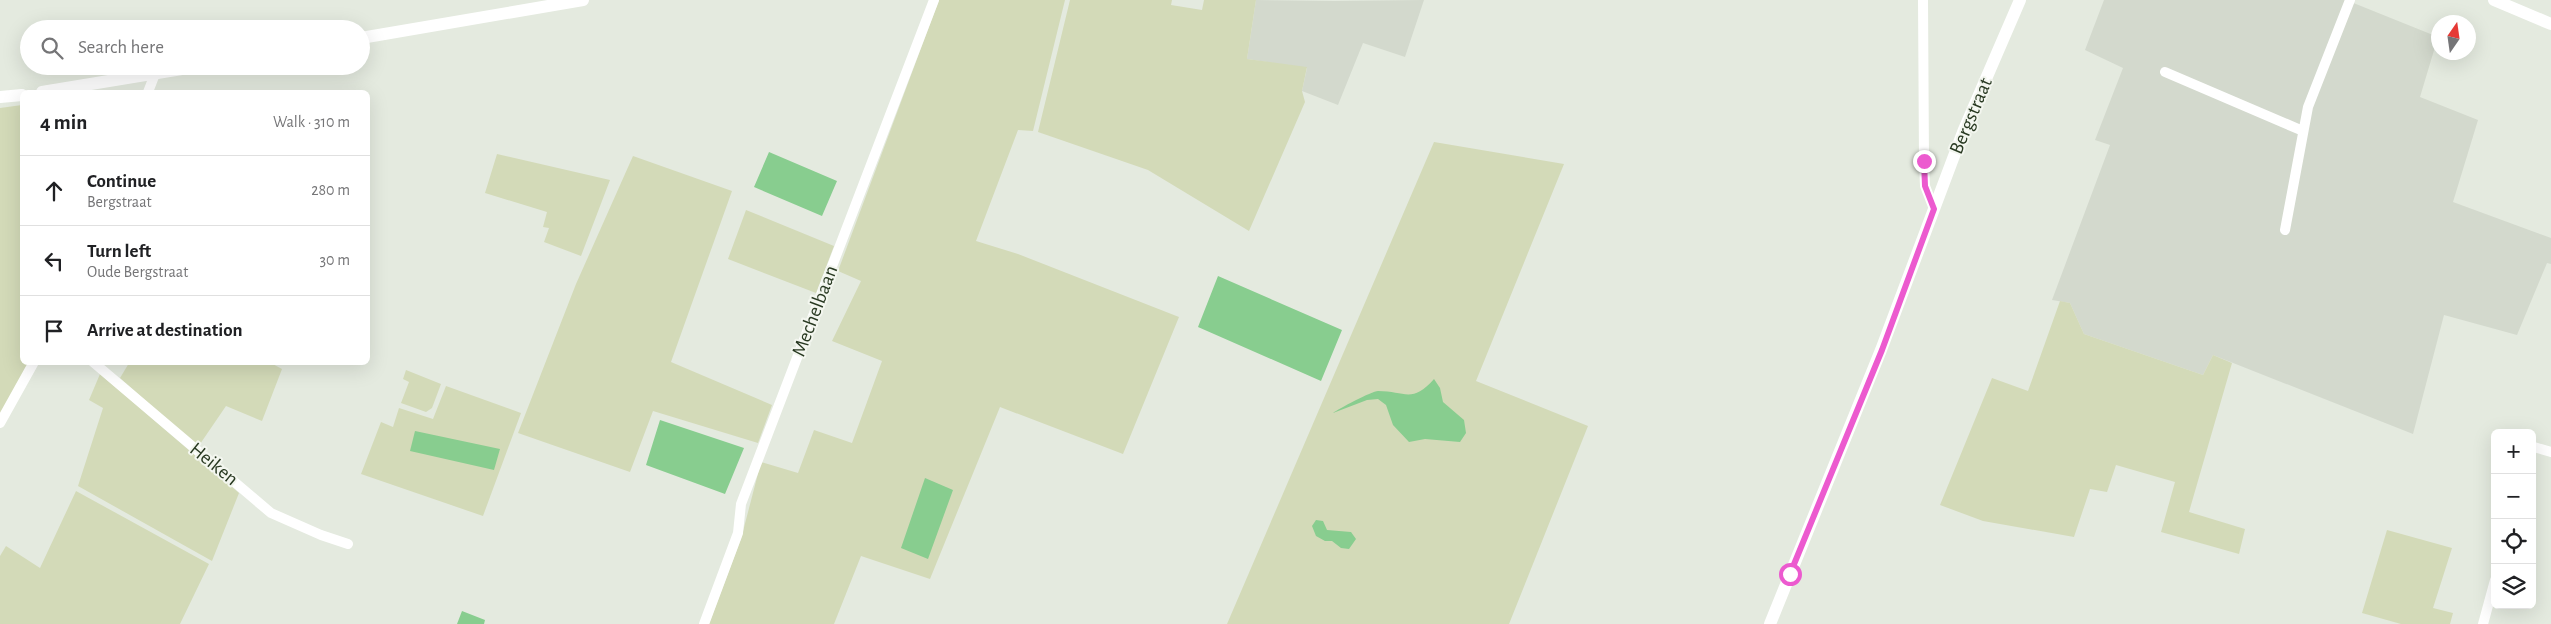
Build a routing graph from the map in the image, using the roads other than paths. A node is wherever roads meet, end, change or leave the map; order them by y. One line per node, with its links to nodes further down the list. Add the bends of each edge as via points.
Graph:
1 (583, 0): 8 (street)
2 (934, 0): 26 (street, Mechelbaan, via 741,504 738,533)
3 (1923, 0): 17 (street, via 1924,170 1925,186)
4 (2020, 0): 17 (street, Bergstraat)
5 (2350, 0): 16 (street, via 2308,107)
6 (2494, 0): 7 (street)
7 (2551, 24)
8 (370, 36)
9 (2165, 72): 16 (street)
10 (149, 75): 12 (street)
11 (155, 75): 13 (street)
12 (55, 90)
13 (149, 90)
14 (20, 95): 15 (street)
15 (0, 98)
16 (2303, 131): 18 (street)
17 (1934, 209): 27 (street, Bergstraat, via 1882,350)
18 (2285, 230)
19 (32, 365): 21 (street)
20 (97, 365): 24 (street, Heiken, via 271,513)
21 (0, 423)
22 (2536, 448): 23 (street)
23 (2551, 452)
24 (348, 544)
25 (2491, 595): 28 (street)
26 (704, 624)
27 (1770, 624)
28 (2483, 624)

